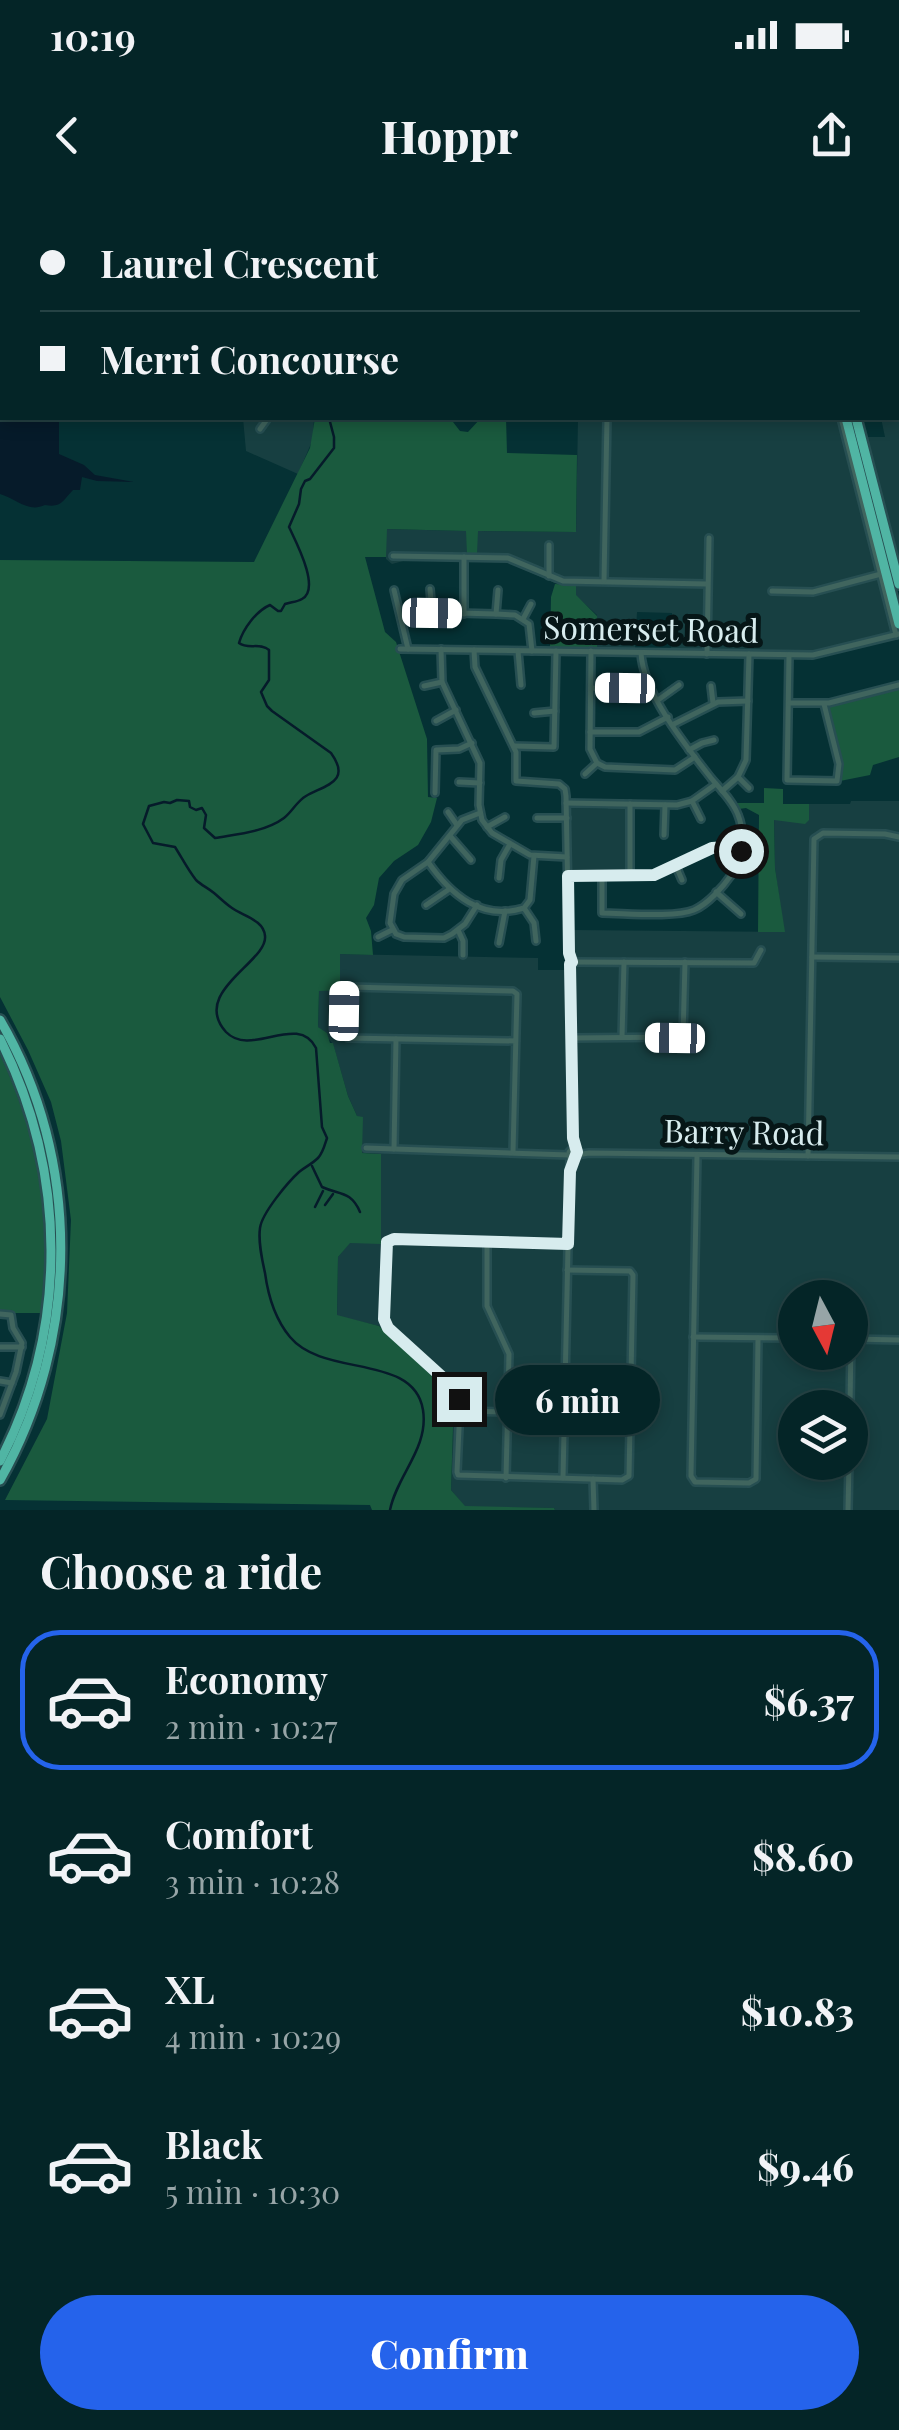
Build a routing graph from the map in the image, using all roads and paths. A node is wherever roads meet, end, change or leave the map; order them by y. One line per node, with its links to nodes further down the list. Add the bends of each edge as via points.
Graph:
1 (267, 420): 5 (street)
2 (607, 420): 12 (street)
3 (844, 420): 10 (highway)
4 (856, 420): 10 (highway)
5 (260, 430)
6 (709, 538): 14 (street)
7 (549, 545): 11 (street)
8 (393, 556): 9 (street)
9 (464, 557): 11 (street, via 508,558); 21 (street)
10 (890, 572): 13 (highway); 18 (street, via 813,592); 25 (highway)
11 (549, 576): 12 (street)
12 (604, 581): 14 (street)
13 (899, 583)
14 (707, 584): 35 (street)
15 (430, 589): 20 (street)
16 (394, 590): 23 (street)
17 (498, 590): 22 (street)
18 (772, 591)
19 (531, 604): 24 (street)
20 (432, 613): 21 (street); 23 (street)
21 (464, 614): 22 (street)
22 (496, 614): 24 (street)
23 (400, 618): 27 (street)
24 (523, 619): 31 (street)
25 (897, 628): 37 (street, Somerset Road, via 817,655)
26 (400, 648): 27 (street, Somerset Road)
27 (408, 648): 28 (street, Somerset Road)
28 (441, 649): 29 (street, Somerset Road); 38 (street)
29 (474, 650): 30 (street, Somerset Road); 64 (street, via 475,667)
30 (518, 650): 31 (street, Somerset Road); 40 (street)
31 (532, 651): 32 (street, Somerset Road)
32 (556, 651): 33 (street, Somerset Road); 54 (street)
33 (591, 652): 34 (street, Somerset Road); 45 (street)
34 (641, 653): 35 (street, Somerset Road); 41 (street)
35 (707, 654): 36 (street, Somerset Road)
36 (749, 654): 37 (street, Somerset Road); 49 (street)
37 (789, 655): 51 (street)
38 (442, 682): 39 (street); 53 (street)
39 (424, 686)
40 (521, 686)
41 (651, 686): 46 (street); 48 (street)
42 (680, 686): 48 (street)
43 (711, 686): 50 (street)
44 (899, 686): 52 (street)
45 (590, 688): 46 (street); 60 (street)
46 (625, 688): 47 (street)
47 (624, 699)
48 (658, 700): 56 (street)
49 (748, 701): 50 (street); 69 (street, via 746,760)
50 (713, 703): 58 (street)
51 (788, 703): 52 (street); 52 (street, via 787,780 837,781)
52 (824, 704)
53 (456, 710): 57 (street); 63 (street)
54 (555, 711): 55 (street); 64 (street, via 554,747)
55 (534, 713)
56 (668, 717): 58 (street); 59 (street)
57 (436, 720)
58 (672, 725): 65 (street)
59 (643, 730): 60 (street); 61 (street)
60 (590, 732): 67 (street)
61 (648, 740)
62 (714, 740): 65 (street)
63 (472, 743): 71 (street); 75 (street, via 436,750)
64 (514, 746): 77 (street, via 516,782 559,784)
65 (689, 750): 66 (street)
66 (695, 757): 67 (street, via 674,770); 72 (street)
67 (597, 763): 68 (street)
68 (585, 774)
69 (738, 778): 73 (street); 74 (street)
70 (459, 782): 71 (street)
71 (480, 783): 81 (street)
72 (716, 784): 74 (street); 76 (street)
73 (749, 788)
74 (722, 791): 92 (street, via 740,818)
75 (435, 792)
76 (692, 802): 79 (street); 85 (street)
77 (566, 803): 78 (street); 84 (street)
78 (630, 804): 79 (street); 102 (street)
79 (666, 804): 88 (street)
80 (448, 812): 86 (street)
81 (480, 813): 86 (street); 87 (street)
82 (505, 816): 87 (street)
83 (537, 818): 84 (street)
84 (567, 818): 94 (street)
85 (701, 819)
86 (457, 825): 89 (street)
87 (487, 827): 91 (street)
88 (664, 835)
89 (449, 836): 95 (street); 96 (street)
90 (899, 837): 121 (street, via 815,837)
91 (510, 844): 93 (street); 103 (street)
92 (741, 846): 97 (street, via 712,848); 98 (street)
93 (534, 856): 94 (street); 109 (street)
94 (567, 856): 100 (street)
95 (471, 860)
96 (428, 862): 105 (street); 114 (street, via 396,887)
97 (676, 866): 102 (street); 104 (street)
98 (735, 870): 99 (street); 106 (street)
99 (743, 875)
100 (568, 876): 101 (street); 123 (street)
101 (602, 876): 102 (street); 110 (street, via 602,913)
102 (630, 876)
103 (499, 878)
104 (682, 880)
105 (449, 890): 107 (street); 108 (street)
106 (716, 892): 110 (street); 112 (street)
107 (426, 905)
108 (477, 905): 111 (street); 115 (street)
109 (524, 908): 111 (street); 117 (street)
110 (697, 909): 113 (street)
111 (505, 911): 118 (street)
112 (742, 914)
113 (702, 917)
114 (392, 930): 115 (street, via 404,938 440,938); 116 (street)
115 (458, 930): 120 (street)
116 (378, 937)
117 (536, 940)
118 (499, 943)
119 (761, 950): 125 (street, via 754,963)
120 (463, 955)
121 (812, 957): 122 (street); 137 (street)
122 (899, 958)
123 (572, 962): 124 (street); 127 (street)
124 (624, 962): 125 (street); 128 (street)
125 (685, 962): 128 (street, via 684,1036)
126 (0, 1020): 159 (highway, via 41,1115 61,1237 58,1310 46,1369)
127 (571, 1036): 128 (street); 135 (street)
128 (622, 1037)
129 (0, 1039): 155 (highway, via 36,1130 52,1257 40,1356)
130 (396, 1039): 131 (street); 131 (street, via 344,1036 344,990 513,991); 133 (street)
131 (516, 1041): 134 (street)
132 (366, 1148): 133 (street, Barry Road)
133 (394, 1149): 134 (street, Barry Road)
134 (513, 1152): 135 (street, Barry Road)
135 (573, 1152): 136 (street, Barry Road); 140 (street)
136 (698, 1154): 137 (street, Barry Road); 143 (street)
137 (809, 1156): 138 (street, Barry Road)
138 (899, 1157)
139 (487, 1241): 140 (street); 152 (street, via 394,1239 385,1252 388,1328 453,1387); 153 (street, via 486,1302 509,1354)
140 (568, 1244): 141 (street)
141 (568, 1270): 157 (street); 158 (street, via 632,1275 630,1474)
142 (0, 1314): 149 (street, via 11,1316)
143 (693, 1337): 144 (street); 144 (street, via 692,1480 749,1483 756,1479)
144 (758, 1338): 145 (street)
145 (778, 1338)
146 (868, 1339): 147 (street)
147 (899, 1340)
148 (0, 1347): 149 (street)
149 (22, 1347): 151 (street)
150 (0, 1381): 151 (street)
151 (12, 1383): 154 (street)
152 (460, 1411): 153 (street); 156 (street, via 458,1475)
153 (507, 1412): 156 (street)
154 (0, 1414)
155 (0, 1461)
156 (506, 1478): 157 (street)
157 (563, 1478): 158 (street)
158 (593, 1479): 161 (street)
159 (0, 1480)
160 (849, 1480): 162 (street)
161 (594, 1510)
162 (848, 1510)

